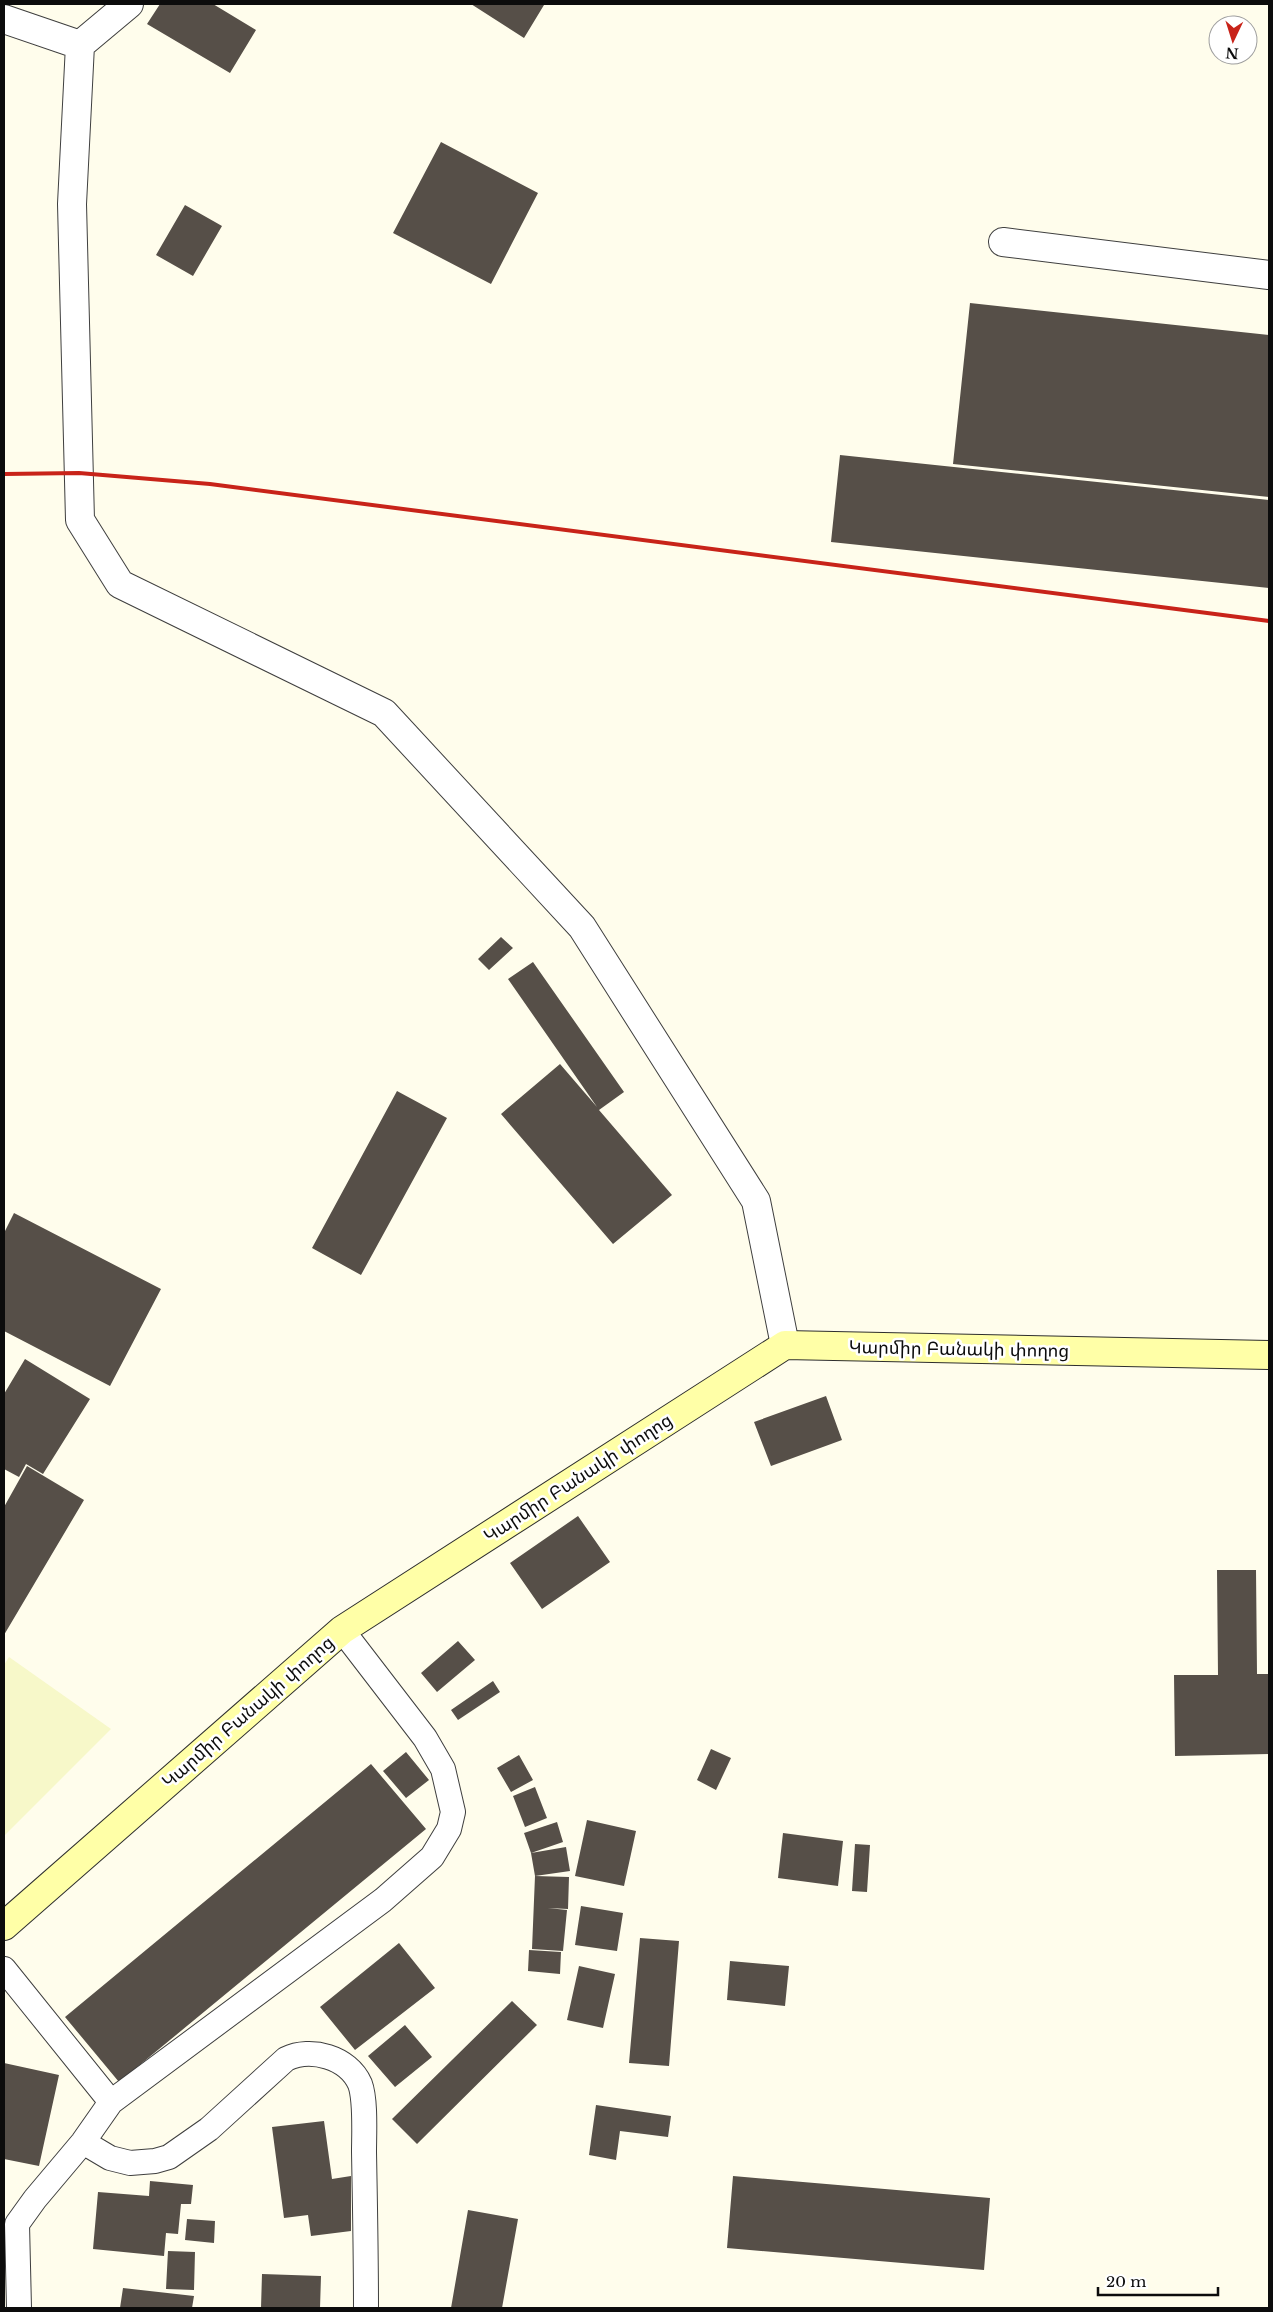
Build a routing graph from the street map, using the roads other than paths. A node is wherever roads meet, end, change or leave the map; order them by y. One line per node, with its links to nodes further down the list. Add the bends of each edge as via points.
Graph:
1 (128, 4): 3 (street)
2 (4, 19): 3 (street)
3 (80, 45): 6 (street, via 72,204 80,520 120,584 384,713 582,928 756,1201)
4 (1003, 242): 5 (street)
5 (1269, 275)
6 (785, 1345): 7 (street, Կարմիր Բանակի փողոց); 8 (street, Կարմիր Բանակի փողոց)
7 (1269, 1355)
8 (342, 1630): 9 (street, Կարմիր Բանակի փողոց); 11 (lane, via 425,1738 443,1769 453,1812 449,1829 432,1857 383,1900)
9 (5, 1924)
10 (4, 1969): 11 (lane)
11 (111, 2102): 12 (lane)
12 (83, 2142): 13 (lane, via 17,2224); 14 (lane, via 110,2158 130,2163 155,2161 176,2152 209,2129 286,2059 298,2053 323,2055 348,2066 360,2085 364,2119)
13 (18, 2308)
14 (366, 2308)

